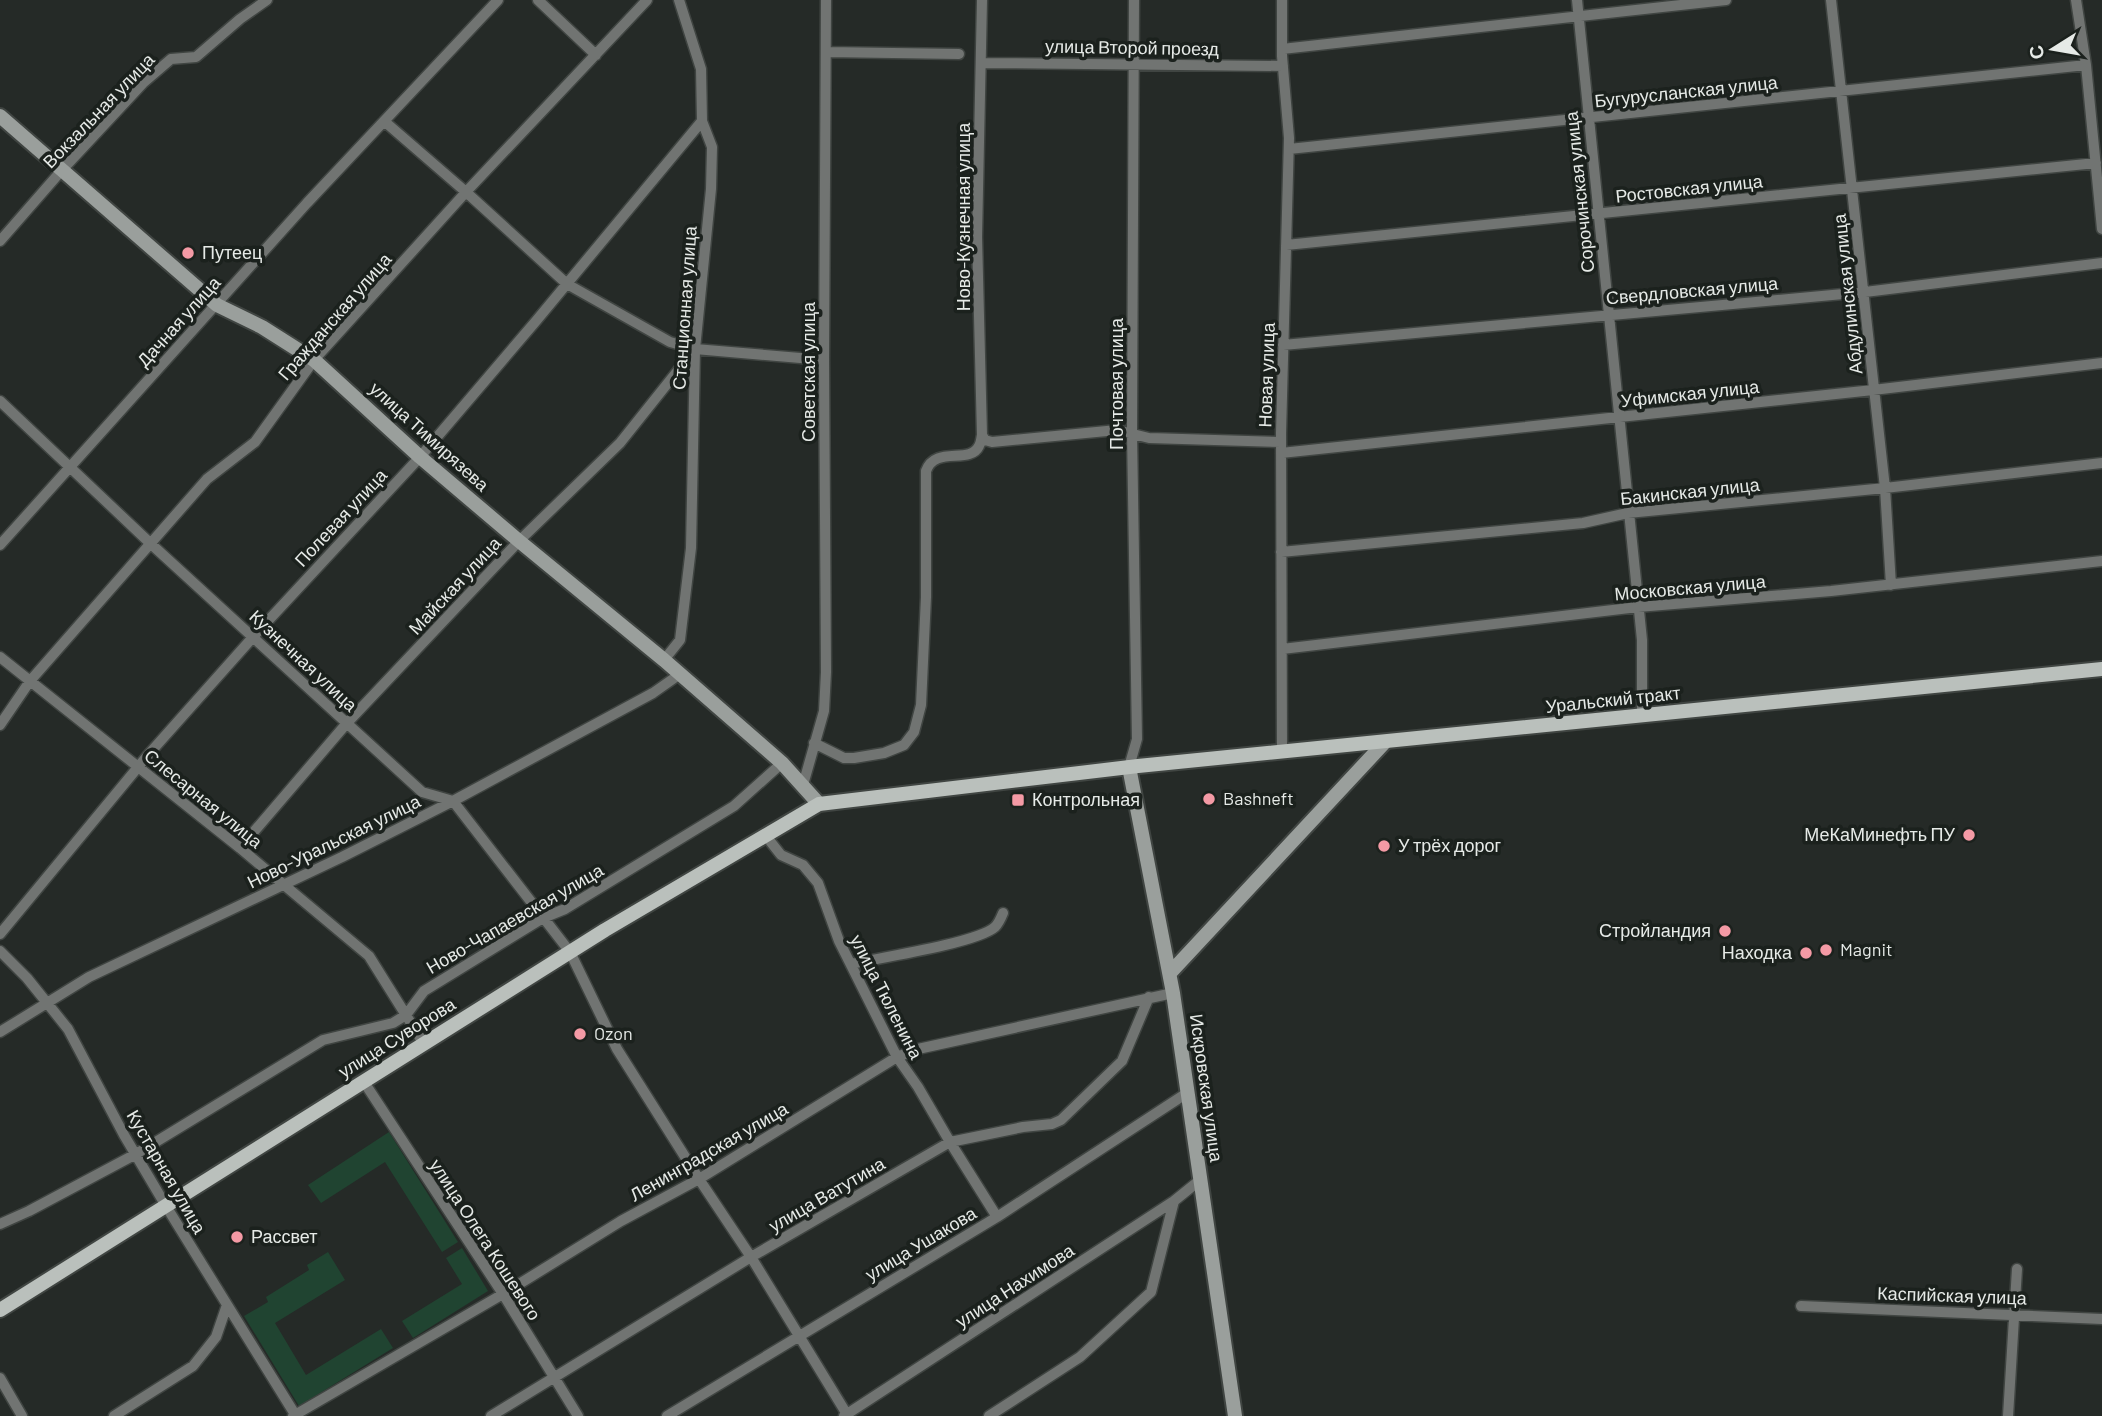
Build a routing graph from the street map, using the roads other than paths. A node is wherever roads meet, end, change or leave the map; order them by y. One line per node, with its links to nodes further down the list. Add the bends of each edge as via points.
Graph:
1 (267, 0): 30 (street, Вокзальная улица, via 196,57 171,59)
2 (498, 0): 26 (street, Дачная улица)
3 (538, 0): 18 (street)
4 (647, 0): 18 (street, Гражданская улица)
5 (679, 0): 27 (street, Станционная улица, via 701,69)
6 (826, 0): 16 (street, Советская улица)
7 (982, 0): 19 (street, Ново-Кузнечная улица)
8 (1134, 0): 20 (street, Почтовая улица)
9 (1282, 0): 15 (street, Новая улица)
10 (1577, 0): 14 (street, Сорочинская улица)
11 (1726, 0): 14 (street)
12 (1831, 0): 23 (street, Абдулинская улица)
13 (2076, 0): 21 (street)
14 (1578, 15): 15 (street); 25 (street, Сорочинская улица)
15 (1282, 49): 22 (street, Новая улица)
16 (827, 52): 17 (street); 45 (street, Советская улица)
17 (959, 54)
18 (596, 55): 32 (street, Гражданская улица)
19 (981, 62): 20 (street, улица Второй проезд); 51 (street, Ново-Кузнечная улица, via 977,237)
20 (1134, 64): 22 (street, улица Второй проезд); 50 (street, Почтовая улица)
21 (2086, 65): 23 (street, Бугурусланская улица); 29 (street)
22 (1283, 66): 28 (street, Новая улица)
23 (1842, 90): 25 (street, Бугурусланская улица); 31 (street, Абдулинская улица)
24 (0, 116): 30 (main road, улица Тимирязева)
25 (1588, 119): 28 (street, Бугурусланская улица); 33 (street, Сорочинская улица)
26 (384, 121): 32 (street); 40 (street, Дачная улица)
27 (702, 121): 38 (street, Полевая улица); 43 (street, Станционная улица, via 712,147 711,189)
28 (1289, 149): 36 (street, Новая улица)
29 (2096, 163): 31 (street, Ростовская улица); 34 (street)
30 (62, 170): 35 (street, Вокзальная улица); 40 (main road, улица Тимирязева)
31 (1852, 188): 33 (street, Ростовская улица); 39 (street, Абдулинская улица)
32 (466, 192): 38 (street); 44 (street, Гражданская улица)
33 (1598, 214): 36 (street, Ростовская улица); 41 (street, Сорочинская улица)
34 (2102, 229)
35 (0, 241)
36 (1286, 245): 42 (street, Новая улица)
37 (2102, 263): 39 (street, Свердловская улица)
38 (567, 284): 43 (street, via 670,342); 53 (street, Полевая улица)
39 (1865, 292): 41 (street, Свердловская улица); 47 (street, Абдулинская улица)
40 (216, 305): 44 (main road, улица Тимирязева); 55 (street, Дачная улица)
41 (1608, 314): 42 (street, Свердловская улица); 49 (street, Сорочинская улица)
42 (1283, 345): 52 (street, Новая улица)
43 (695, 349): 45 (street); 58 (street, Майская улица, via 620,443); 68 (street, Станционная улица, via 691,548 680,640)
44 (314, 360): 53 (main road, улица Тимирязева); 59 (street, Гражданская улица, via 255,442 207,479)
45 (824, 360): 76 (street, Советская улица, via 826,672 824,712)
46 (2102, 363): 47 (street, Уфимская улица)
47 (1873, 390): 49 (street, Уфимская улица); 56 (street, Абдулинская улица)
48 (0, 401): 55 (street, Кузнечная улица)
49 (1619, 417): 52 (street, Уфимская улица); 57 (street, Сорочинская улица)
50 (1132, 433): 51 (street, Уфимская улица, via 1118,430 992,442); 52 (street, Уфимская улица); 80 (street, Почтовая улица, via 1137,739)
51 (982, 435): 76 (street, via 972,453 935,459 926,471 921,705 914,732 904,745 854,758 844,758)
52 (1281, 447): 61 (street, Новая улица)
53 (420, 457): 58 (main road, улица Тимирязева); 65 (street, Полевая улица)
54 (2102, 463): 56 (street, Бакинская улица)
55 (69, 467): 59 (street, Кузнечная улица); 60 (street, Дачная улица)
56 (1885, 488): 57 (street, Бакинская улица); 63 (street, Абдулинская улица)
57 (1629, 513): 61 (street, Бакинская улица, via 1583,523); 64 (street, Сорочинская улица)
58 (519, 541): 68 (main road, улица Тимирязева); 73 (street, Майская улица)
59 (150, 543): 65 (street, Кузнечная улица); 71 (street, Гражданская улица)
60 (0, 545)
61 (1281, 552): 66 (street, Новая улица)
62 (2102, 561): 63 (street, Московская улица)
63 (1891, 584): 64 (street, Московская улица)
64 (1638, 607): 66 (street, Московская улица); 72 (street, Сорочинская улица)
65 (253, 637): 73 (street, Кузнечная улица); 79 (street, Полевая улица)
66 (1282, 649): 77 (street, Новая улица)
67 (0, 657): 71 (street, Слесарная улица)
68 (664, 660): 70 (main road, улица Тимирязева)
69 (2102, 668): 72 (main road, Уральский тракт)
70 (680, 674): 78 (main road, улица Тимирязева); 82 (street, Ново-Уральская улица)
71 (30, 681): 74 (street, Гражданская улица); 79 (street, Слесарная улица)
72 (1642, 716): 75 (main road, Уральский тракт)
73 (347, 723): 82 (street, Кузнечная улица, via 422,792); 85 (street, Майская улица)
74 (0, 724)
75 (1385, 742): 77 (main road, Уральский тракт); 93 (main road)
76 (814, 743): 81 (street, Советская улица)
77 (1282, 752): 80 (main road, Уральский тракт)
78 (782, 763): 81 (main road, улица Тимирязева); 88 (street, Ново-Чапаевская улица, via 734,806)
79 (139, 767): 85 (street, Слесарная улица); 89 (street, Полевая улица)
80 (1129, 768): 83 (main road, Уральский тракт); 93 (main road, Искровская улица)
81 (803, 785): 83 (main road, улица Тимирязева)
82 (453, 801): 86 (street, Ново-Уральская улица); 88 (street)
83 (819, 804): 84 (main road, улица Суворова)
84 (766, 835): 91 (main road, улица Суворова); 92 (street, улица Тюленина, via 781,855 803,865 818,883)
85 (240, 848): 86 (street, Слесарная улица)
86 (284, 884): 96 (street, Ново-Уральская улица, via 89,977); 97 (street, Слесарная улица, via 369,956)
87 (1003, 913): 92 (street, via 983,935)
88 (543, 918): 91 (street); 97 (street, Ново-Чапаевская улица, via 424,991)
89 (0, 934)
90 (0, 951): 96 (street, Кустарная улица)
91 (570, 952): 99 (main road, улица Суворова); 105 (street, via 617,1049)
92 (850, 964): 100 (street, улица Тюленина)
93 (1170, 973): 94 (main road, Искровская улица)
94 (1173, 993): 95 (street, Ленинградская улица); 102 (main road, Искровская улица)
95 (1149, 997): 100 (street, Ленинградская улица); 103 (street, улица Ватутина, via 1122,1061 1061,1120)
96 (48, 1003): 98 (street, Ново-Уральская улица); 104 (street, Кустарная улица, via 68,1029)
97 (406, 1015): 99 (street, Слесарная улица); 104 (street, Ново-Чапаевская улица, via 393,1023 323,1040)
98 (0, 1032)
99 (424, 1044): 101 (main road, улица Суворова)
100 (897, 1057): 103 (street, улица Тюленина); 105 (street, Ленинградская улица)
101 (364, 1082): 108 (main road, улица Суворова); 113 (street, улица Олега Кошевого)
102 (1187, 1093): 106 (main road, Искровская улица); 109 (street, улица Ушакова)
103 (950, 1142): 109 (street, улица Тюленина); 111 (street, улица Ватутина)
104 (136, 1154): 108 (street, Кустарная улица); 110 (street, Ново-Чапаевская улица)
105 (699, 1179): 111 (street); 113 (street, Ленинградская улица)
106 (1200, 1180): 107 (street, улица Нахимова); 130 (main road, Искровская улица)
107 (1174, 1201): 123 (street, улица Нахимова); 129 (street, via 1151,1292 1080,1357)
108 (166, 1206): 114 (street, Кустарная улица); 116 (main road, улица Суворова)
109 (997, 1217): 119 (street, улица Ушакова)
110 (0, 1224)
111 (751, 1257): 119 (street); 121 (street, улица Ватутина)
112 (2017, 1269): 117 (street)
113 (503, 1294): 121 (street, улица Олега Кошевого); 122 (street, Ленинградская улица)
114 (227, 1305): 122 (street, Кустарная улица); 125 (street, via 216,1337 193,1366)
115 (1801, 1306): 117 (street, Каспийская улица)
116 (0, 1310)
117 (2014, 1315): 118 (street, Каспийская улица); 131 (street)
118 (2102, 1318)
119 (800, 1336): 123 (street); 128 (street, улица Ушакова)
120 (0, 1378): 124 (street)
121 (555, 1379): 126 (street, улица Ватутина); 127 (street, улица Олега Кошевого)
122 (295, 1415)
123 (846, 1415)
124 (22, 1416)
125 (114, 1416)
126 (491, 1416)
127 (578, 1416)
128 (667, 1416)
129 (989, 1416)
130 (1236, 1416)
131 (2008, 1416)

